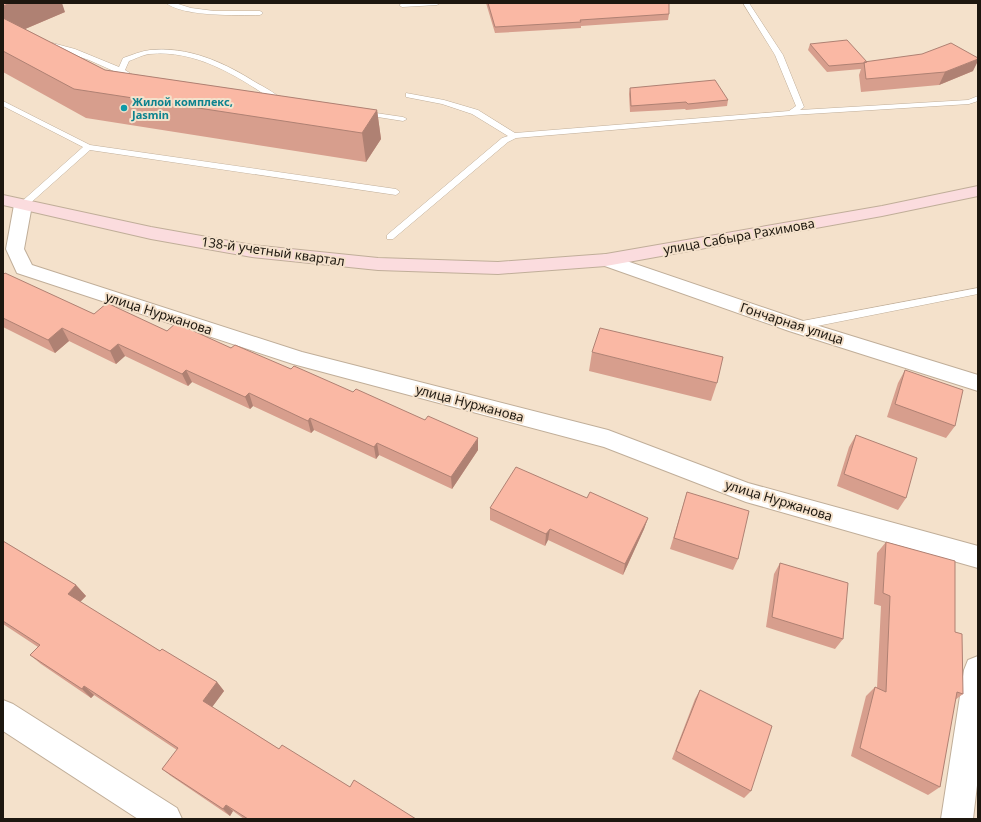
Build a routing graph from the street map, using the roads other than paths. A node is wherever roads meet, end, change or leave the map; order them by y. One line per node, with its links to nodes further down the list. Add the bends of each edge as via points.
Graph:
1 (169, 3): 5 (lane, via 183,9 209,13)
2 (437, 3): 4 (lane)
3 (746, 3): 14 (lane, via 779,55 800,107)
4 (402, 6)
5 (260, 13)
6 (33, 40): 7 (lane, via 61,46)
7 (121, 71): 8 (lane); 10 (lane, via 126,60 148,52 171,51 212,62 247,79 280,100)
8 (145, 84)
9 (409, 95): 16 (lane, via 475,112)
10 (262, 98)
11 (978, 98): 14 (lane, via 969,102)
12 (3, 103): 17 (lane)
13 (359, 112): 15 (lane)
14 (791, 113): 16 (lane)
15 (403, 119)
16 (514, 136): 21 (lane, via 505,140)
17 (88, 147): 19 (lane); 20 (lane)
18 (978, 191): 22 (main road, улица Сабыра Рахимова, via 882,211)
19 (396, 192)
20 (13, 203): 23 (main road, 138-й учетный квартал, via 151,233 252,251 378,264); 27 (street, улица Нуржанова, via 15,249 24,269 300,359 608,439 746,492)
21 (390, 237)
22 (606, 260): 23 (main road, улица Сабыра Рахимова); 25 (street, Гончарная улица)
23 (498, 268)
24 (978, 291): 25 (lane)
25 (796, 326): 26 (street, Гончарная улица)
26 (978, 383)
27 (978, 557)
28 (978, 670): 31 (street)
29 (3, 714): 30 (street)
30 (166, 819)
31 (957, 819)

